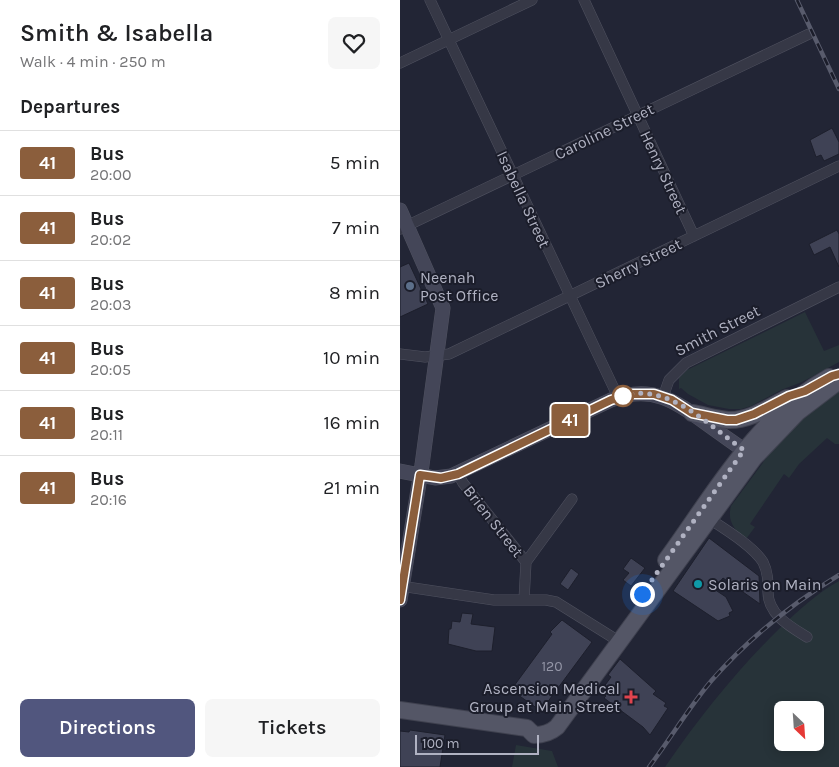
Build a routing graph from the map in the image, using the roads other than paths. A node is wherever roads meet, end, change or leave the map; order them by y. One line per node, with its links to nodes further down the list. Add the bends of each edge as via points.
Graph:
1 (430, 0): 5 (street, Isabella Street)
2 (532, 0): 5 (street)
3 (584, 0): 7 (street, Henry Street)
4 (809, 34): 7 (street, Caroline Street)
5 (449, 40): 6 (street); 9 (street, Isabella Street)
6 (400, 63)
7 (638, 115): 9 (street, Caroline Street); 12 (street, Henry Street)
8 (839, 166): 12 (street, Sherry Street)
9 (513, 175): 11 (street, Caroline Street); 14 (street, Isabella Street)
10 (400, 210): 11 (street)
11 (404, 228): 16 (street, via 442,303)
12 (694, 236): 14 (street, Sherry Street)
13 (839, 287): 21 (street, Smith Street, via 686,363 670,380)
14 (569, 296): 16 (street, Sherry Street, via 449,354); 20 (street, Isabella Street)
15 (400, 354): 16 (street)
16 (435, 357): 26 (street)
17 (839, 374): 19 (main road)
18 (839, 381): 23 (main road)
19 (805, 391): 22 (main road, via 743,418 727,420); 23 (main road, via 771,420)
20 (618, 397): 21 (street, via 642,393); 25 (street)
21 (663, 397): 22 (street)
22 (692, 413): 23 (street)
23 (750, 454): 28 (main road)
24 (400, 472): 26 (street)
25 (458, 474): 26 (street, via 441,478); 29 (street, Brien Street)
26 (420, 475): 30 (street)
27 (572, 499): 29 (street)
28 (705, 516): 32 (street, via 756,554 767,572 768,594 773,608 783,621); 33 (main road)
29 (526, 562): 31 (street, Brien Street)
30 (401, 591): 31 (street)
31 (524, 600): 33 (street, via 556,602)
32 (807, 637)
33 (616, 639): 34 (main road, via 557,727 549,732 534,735 527,728)
34 (400, 710)

